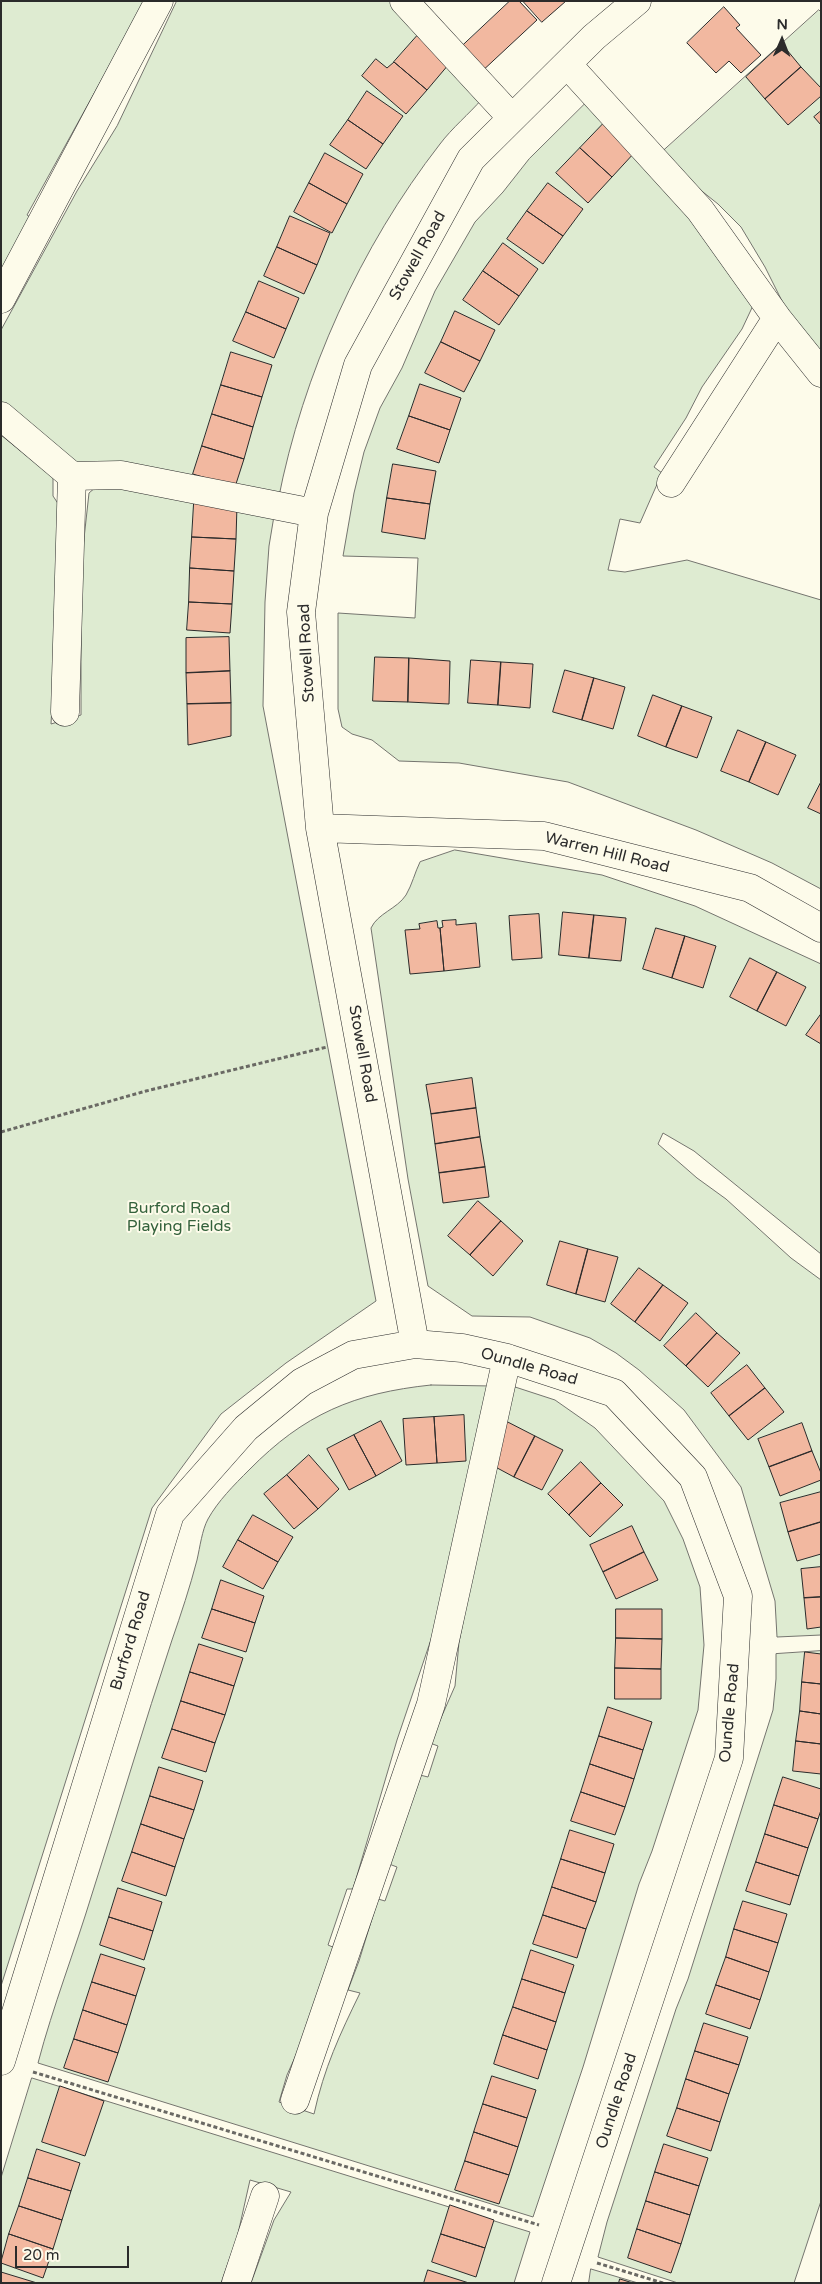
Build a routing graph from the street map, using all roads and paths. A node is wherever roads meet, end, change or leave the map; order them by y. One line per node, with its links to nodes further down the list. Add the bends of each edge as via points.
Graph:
1 (158, 1): 6 (street)
2 (404, 1): 5 (street)
3 (637, 1): 4 (street, Stowell Road)
4 (567, 64): 5 (street, Stowell Road); 7 (street, via 700,210)
5 (512, 118): 12 (street, Stowell Road, via 471,159 358,365)
6 (1, 299)
7 (777, 318): 8 (street); 11 (street)
8 (821, 373)
9 (1, 416): 10 (street)
10 (72, 476): 12 (street, via 121,475); 13 (street)
11 (671, 483)
12 (314, 513): 14 (street, Stowell Road, via 301,612)
13 (65, 712)
14 (320, 828): 15 (street, Warren Hill Road, via 544,836 750,888); 16 (street, Stowell Road)
15 (821, 928)
16 (359, 1040): 17 (path, via 146,1091); 18 (street, Stowell Road)
17 (1, 1132)
18 (415, 1344): 19 (street, Oundle Road, via 462,1348); 20 (street, Burford Road, via 354,1356 302,1382 246,1428 170,1514)
19 (507, 1358): 22 (street, via 431,1704); 24 (street, Oundle Road, via 614,1393 693,1477 738,1596 729,1758)
20 (1, 2062)
21 (30, 2071): 24 (path)
22 (295, 2100)
23 (265, 2196): 25 (street)
24 (569, 2244): 26 (street, Oundle Road); 27 (path)
25 (236, 2283)
26 (556, 2283)
27 (663, 2283)

